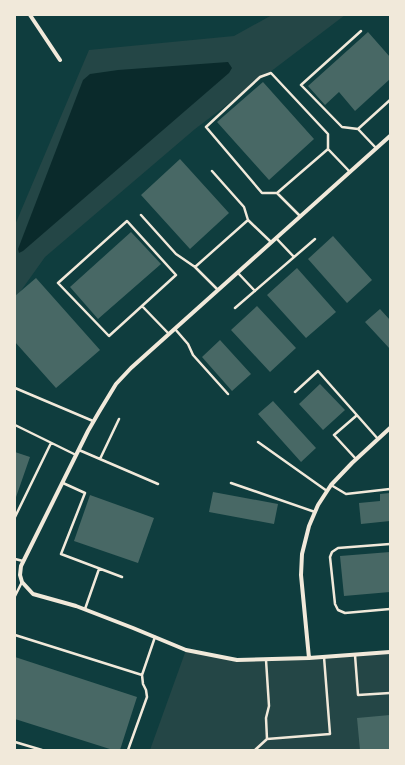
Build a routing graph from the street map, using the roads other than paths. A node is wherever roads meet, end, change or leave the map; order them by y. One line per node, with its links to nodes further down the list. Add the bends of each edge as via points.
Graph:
1 (30, 15): 3 (street)
2 (361, 31): 5 (lane, via 301,85 342,127)
3 (60, 60)
4 (390, 100): 5 (lane)
5 (358, 129): 7 (lane)
6 (390, 136): 7 (street)
7 (376, 148): 10 (street)
8 (328, 149): 10 (lane); 11 (lane); 11 (lane, via 328,134 272,73 260,77 206,127 262,193)
9 (212, 171): 14 (lane, via 244,207)
10 (350, 172): 13 (street)
11 (277, 193): 13 (lane)
12 (141, 215): 19 (lane, via 176,254)
13 (300, 216): 15 (street)
14 (248, 220): 17 (lane); 19 (lane)
15 (276, 238): 17 (street); 18 (lane)
16 (315, 239): 18 (lane)
17 (271, 242): 20 (street)
18 (294, 257): 22 (lane)
19 (195, 267): 21 (lane)
20 (237, 272): 21 (street); 22 (lane)
21 (218, 290): 25 (street)
22 (255, 291): 24 (lane)
23 (142, 306): 23 (lane, via 176,275 127,221 58,282 108,336); 26 (lane)
24 (235, 308)
25 (175, 328): 26 (street); 29 (lane, via 193,355)
26 (169, 334): 32 (street, via 116,384)
27 (15, 388): 32 (lane)
28 (295, 392): 30 (lane, via 318,372)
29 (228, 394)
30 (356, 416): 35 (lane); 41 (lane, via 334,435)
31 (119, 419): 40 (lane)
32 (94, 421): 38 (street)
33 (15, 425): 37 (lane)
34 (390, 428): 35 (street)
35 (378, 439): 41 (street)
36 (258, 442): 47 (lane)
37 (52, 443): 39 (lane); 49 (lane)
38 (79, 450): 39 (street); 40 (lane)
39 (76, 455): 42 (street)
40 (100, 459): 43 (lane)
41 (356, 459): 45 (street)
42 (62, 483): 52 (street); 53 (lane, via 85,493 61,554)
43 (158, 484)
44 (231, 484): 48 (lane)
45 (331, 485): 46 (lane, via 346,494); 47 (street)
46 (390, 489)
47 (327, 491): 48 (street)
48 (315, 512): 64 (street, via 302,554 301,575)
49 (15, 517)
50 (390, 544): 57 (lane, via 338,548 330,557 335,604 338,610 345,613)
51 (15, 559): 52 (lane)
52 (23, 561): 55 (street, via 20,575)
53 (99, 569): 54 (lane); 58 (lane)
54 (122, 577)
55 (22, 582): 56 (lane); 58 (street, via 33,594)
56 (15, 596)
57 (390, 609)
58 (85, 610): 60 (street)
59 (15, 635): 66 (lane)
60 (155, 637): 65 (street, via 186,650 237,660); 66 (lane)
61 (390, 652): 62 (street)
62 (355, 654): 63 (street); 67 (lane, via 358,695)
63 (324, 657): 64 (street); 68 (lane, via 330,734)
64 (309, 658): 65 (street)
65 (266, 659): 68 (lane, via 269,706 266,718)
66 (142, 675): 71 (lane, via 146,698)
67 (390, 693)
68 (267, 739): 72 (lane)
69 (15, 742): 70 (lane)
70 (42, 750)
71 (128, 750)
72 (255, 750)

